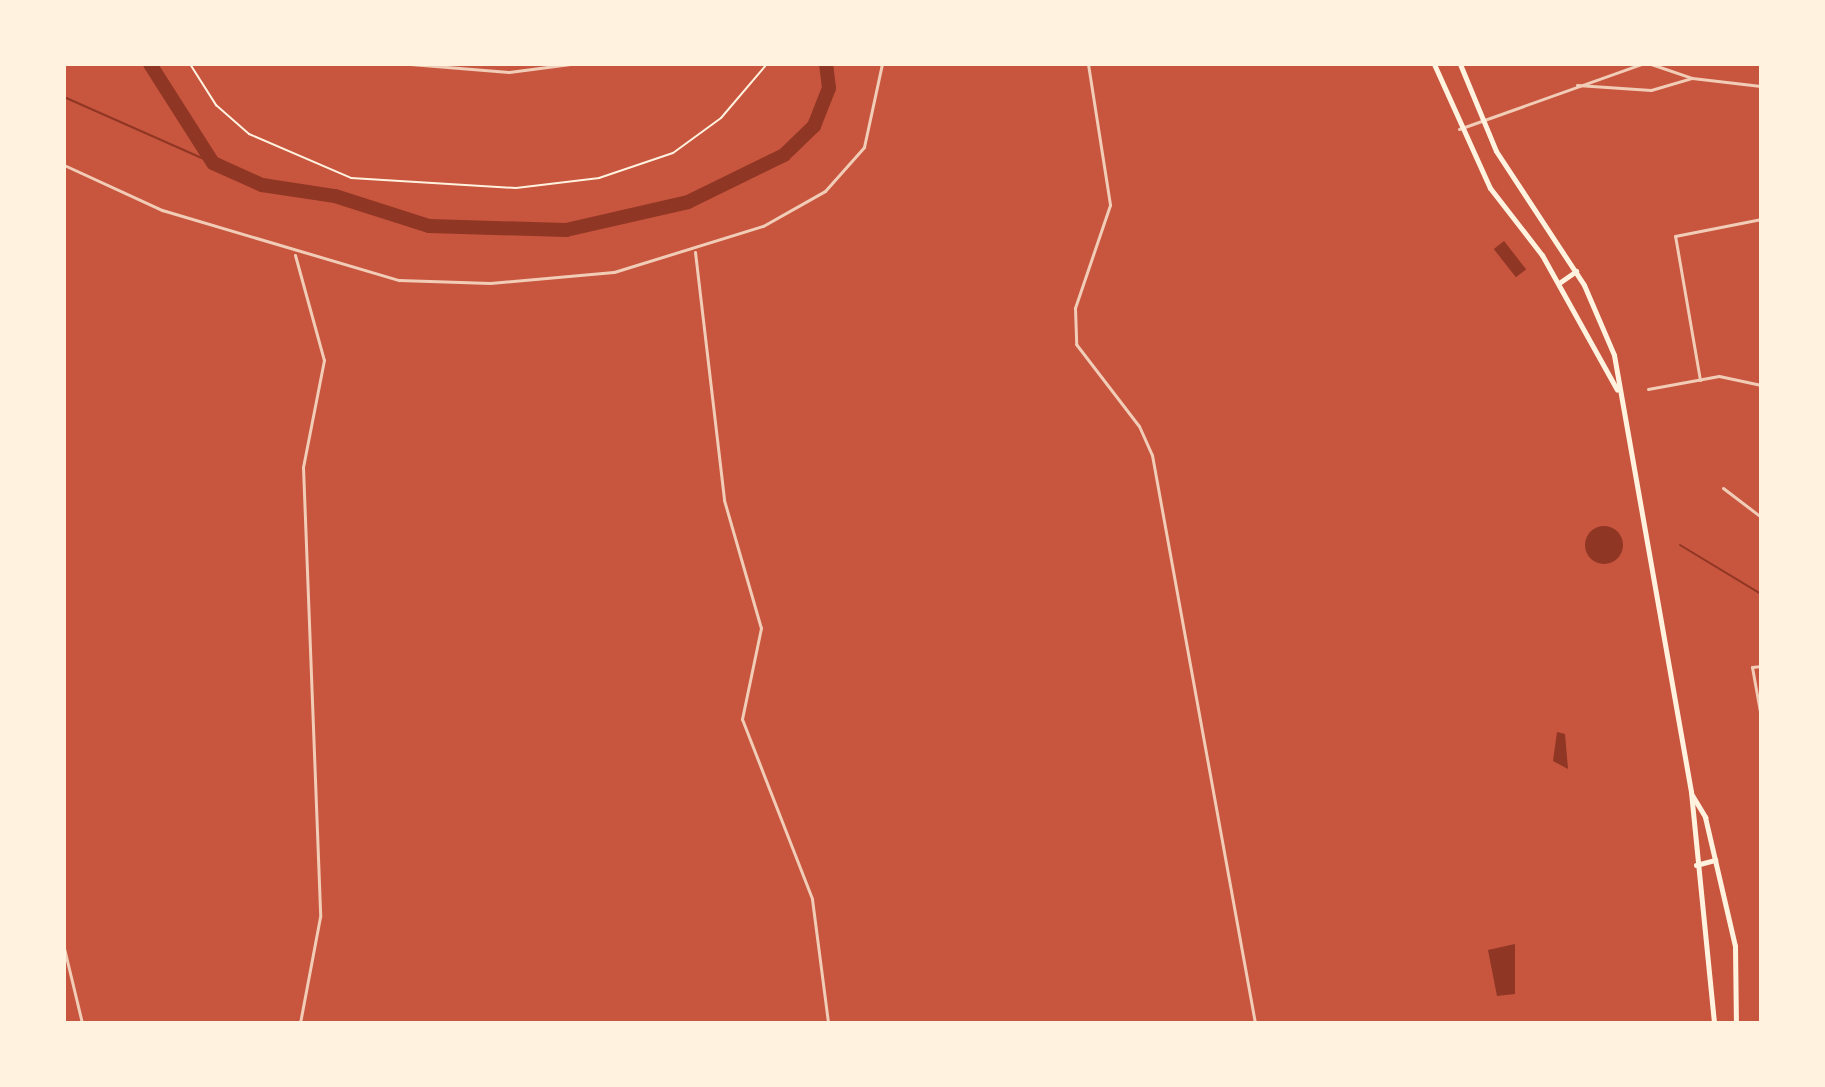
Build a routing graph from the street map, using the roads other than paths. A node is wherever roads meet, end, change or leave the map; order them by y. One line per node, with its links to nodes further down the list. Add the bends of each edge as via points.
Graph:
1 (410, 64): 2 (street, via 509,72)
2 (570, 64)
3 (882, 64): 16 (street, via 872,127 854,166 790,214)
4 (1088, 64): 35 (street, via 1110,205 1075,308 1076,344 1139,426 1152,455)
5 (1434, 64): 13 (main road)
6 (1460, 64): 12 (main road)
7 (1642, 64): 10 (street)
8 (1651, 64): 9 (street)
9 (1692, 78): 10 (street, via 1651,90); 11 (street)
10 (1577, 85): 12 (street)
11 (1761, 86)
12 (1484, 125): 13 (street); 18 (main road)
13 (1459, 129): 19 (main road, via 1490,188)
14 (64, 165): 17 (street, via 162,210)
15 (1761, 219): 20 (street, via 1675,236)
16 (695, 252): 17 (street, via 614,272 447,284 399,280); 34 (street, via 724,500 761,628 742,719 812,899)
17 (295, 254): 33 (street, via 324,360 303,476 320,901)
18 (1576, 271): 19 (main road); 23 (main road, via 1614,355)
19 (1559, 283): 23 (main road)
20 (1700, 380): 21 (street, via 1727,376); 22 (street)
21 (1761, 385)
22 (1648, 389)
23 (1618, 391): 28 (main road)
24 (1723, 488): 25 (street)
25 (1761, 517)
26 (1761, 666): 27 (street, via 1752,667)
27 (1761, 717)
28 (1691, 792): 29 (main road); 30 (main road)
29 (1715, 860): 30 (main road); 37 (main road, via 1735,946)
30 (1696, 865): 36 (main road, via 1712,947)
31 (64, 948): 32 (street)
32 (82, 1023)
33 (300, 1023)
34 (828, 1023)
35 (1255, 1023)
36 (1714, 1023)
37 (1736, 1023)

